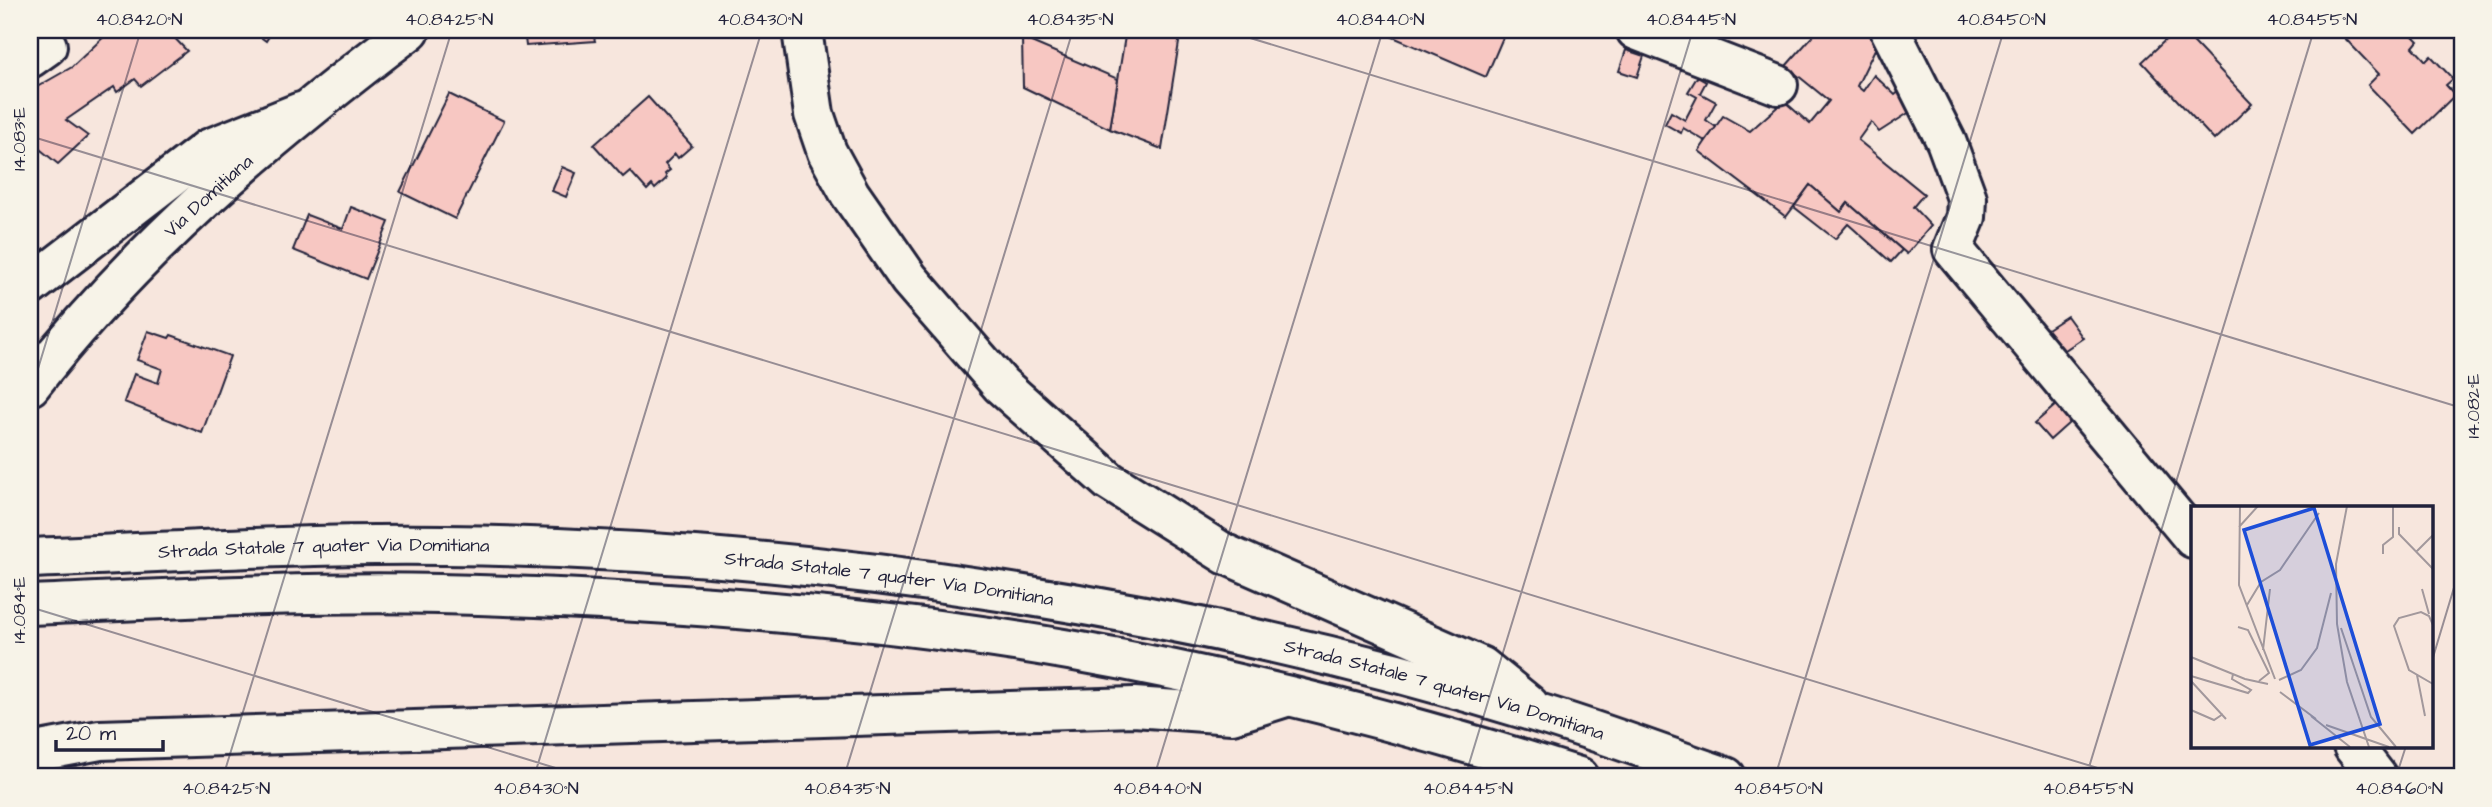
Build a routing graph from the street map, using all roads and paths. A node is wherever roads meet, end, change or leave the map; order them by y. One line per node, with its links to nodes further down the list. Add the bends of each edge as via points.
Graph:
1 (410, 30): 6 (main road, Via Domitiana)
2 (802, 30): 13 (main road, via 814,114 827,152 850,194 909,279 1001,385 1109,481 1174,524 1277,579 1482,667)
3 (1636, 30): 5 (main road)
4 (1890, 30): 9 (main road, via 1946,141 1967,198 1966,218 1953,249)
5 (1778, 86)
6 (302, 112): 7 (main road, via 208,149); 8 (main road, Via Domitiana, via 185,214 124,275)
7 (30, 286)
8 (30, 386)
9 (2191, 536)
10 (39, 558): 13 (main road, Strada Statale 7 quater Via Domitiana, via 450,545 811,566 1025,596 1237,635)
11 (40, 605): 12 (main road, via 437,594 745,610 1073,651)
12 (1289, 696): 15 (main road, via 1231,714 1134,707 114,739); 16 (main road)
13 (1539, 713): 17 (main road, Strada Statale 7 quater Via Domitiana)
14 (2355, 748): 18 (main road)
15 (30, 753)
16 (1579, 777)
17 (1726, 777)
18 (2377, 777)

